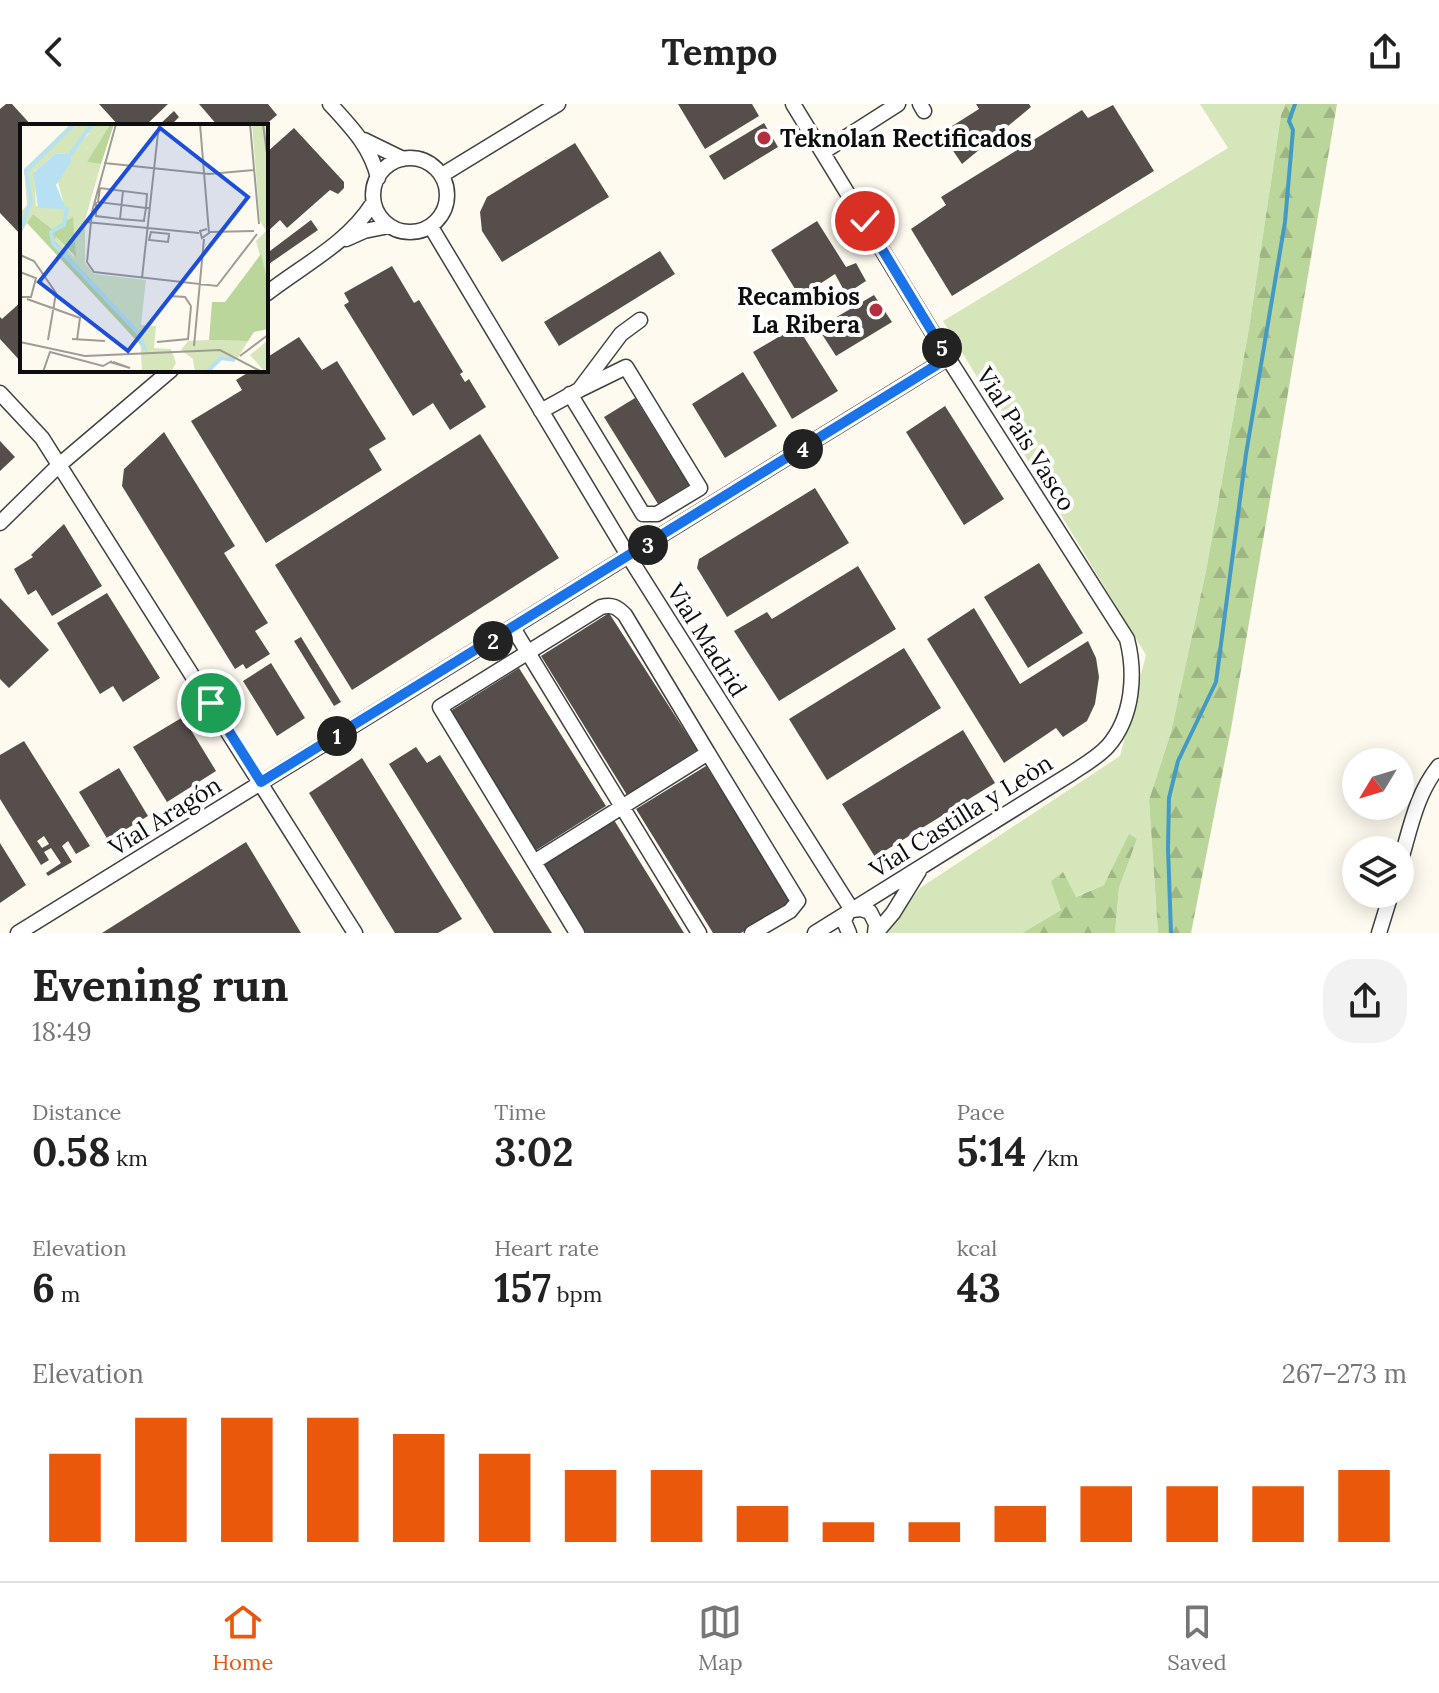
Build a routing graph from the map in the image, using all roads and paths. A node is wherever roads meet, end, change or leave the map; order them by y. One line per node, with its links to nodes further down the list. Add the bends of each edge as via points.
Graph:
1 (330, 104): 5 (street)
2 (558, 104): 8 (street)
3 (793, 104): 6 (street, Vial Pais Vasco)
4 (898, 104): 6 (street)
5 (360, 138): 7 (street); 9 (street, via 374,158)
6 (823, 152): 16 (street, Vial Pais Vasco)
7 (403, 159): 8 (street, via 422,160); 9 (street)
8 (442, 175): 12 (street, via 447,204)
9 (378, 178): 10 (street)
10 (373, 203): 11 (street); 13 (street)
11 (389, 226): 12 (street, via 403,232); 13 (street)
12 (431, 227): 20 (street, Vial Madrid)
13 (338, 243): 14 (street)
14 (268, 293)
15 (640, 320): 18 (street, via 621,334)
16 (948, 358): 23 (street, Vial Aragón); 26 (street, Vial Pais Vasco, via 1127,639 1132,689)
17 (169, 372): 21 (street)
18 (575, 392): 18 (street, via 626,367 700,488 657,514 643,514); 20 (street)
19 (0, 393): 21 (street, via 42,438)
20 (541, 411): 23 (street, Vial Madrid)
21 (58, 466): 22 (street); 29 (street)
22 (0, 523)
23 (629, 557): 24 (street, Vial Aragón); 35 (street, Vial Madrid)
24 (513, 628): 25 (street); 29 (street, Vial Aragón)
25 (528, 652): 27 (street, via 601,607 618,608); 30 (street); 32 (street, via 440,707)
26 (1122, 726): 33 (street, Vial Castilla y Leòn, via 1107,748 1072,773)
27 (708, 753): 30 (street); 40 (street, via 798,901)
28 (1439, 766): 31 (street, via 1426,784)
29 (261, 782): 36 (street, Vial Aragón); 37 (street)
30 (621, 805): 32 (street); 39 (street)
31 (1408, 836)
32 (534, 862): 38 (street)
33 (924, 865): 35 (street, Vial Castilla y Leòn); 43 (street)
34 (1387, 908): 44 (street)
35 (850, 911): 41 (street, Vial Castilla y Leòn); 42 (street, via 844,924); 43 (street, Vial Madrid, via 870,912)
36 (18, 933)
37 (355, 933)
38 (577, 933)
39 (699, 933)
40 (752, 933)
41 (815, 933)
42 (849, 933)
43 (875, 933)
44 (1379, 933)

